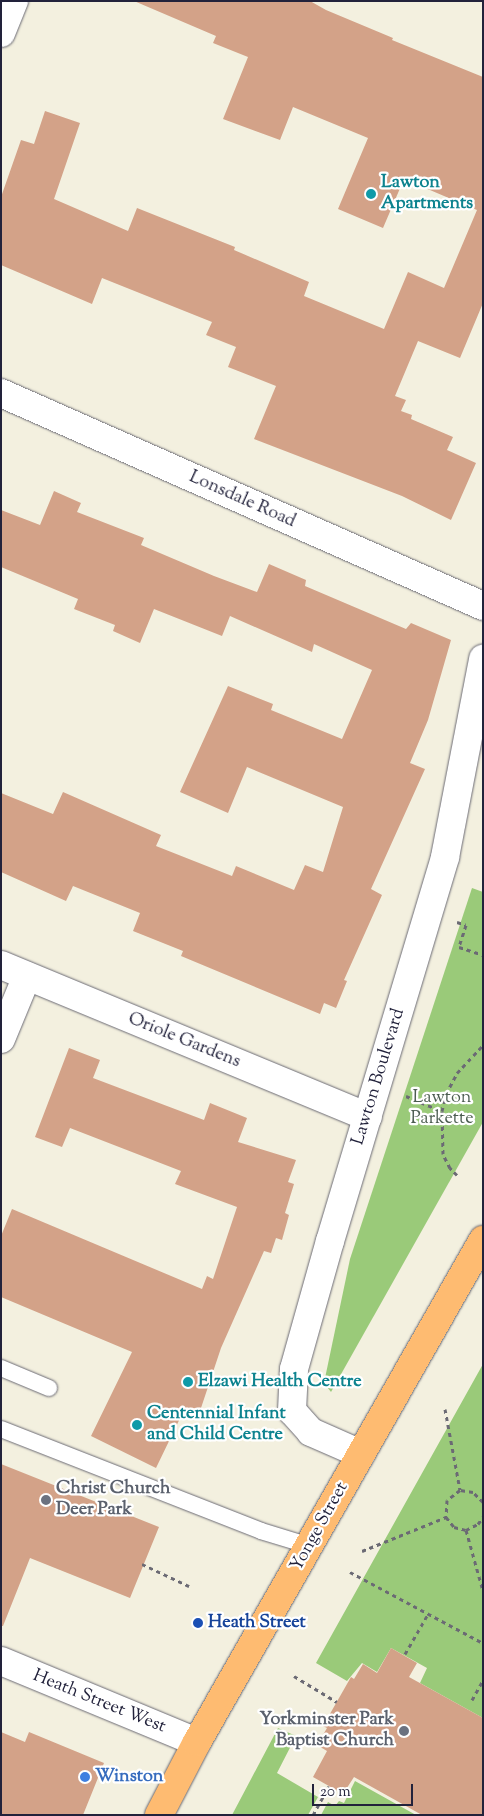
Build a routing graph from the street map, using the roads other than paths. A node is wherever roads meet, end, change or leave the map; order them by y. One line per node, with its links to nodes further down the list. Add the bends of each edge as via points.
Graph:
1 (14, 1): 2 (street)
2 (1, 33)
3 (1, 392): 4 (street, Lonsdale Road)
4 (483, 606)
5 (483, 659): 9 (street, Lawton Boulevard, via 445,857)
6 (1, 965): 7 (street, Oriole Gardens)
7 (27, 976): 8 (street); 9 (street, Oriole Gardens)
8 (1, 1039)
9 (368, 1117): 14 (street, Lawton Boulevard, via 294,1370 292,1411 311,1432)
10 (483, 1240): 14 (main road, Yonge Street)
11 (1, 1368): 12 (lane)
12 (49, 1388)
13 (1, 1429): 15 (lane, via 261,1531)
14 (361, 1454): 15 (main road, Yonge Street)
15 (310, 1546): 17 (main road, Yonge Street)
16 (1, 1661): 17 (street, Heath Street West)
17 (197, 1742): 18 (main road, Yonge Street)
18 (159, 1815)

